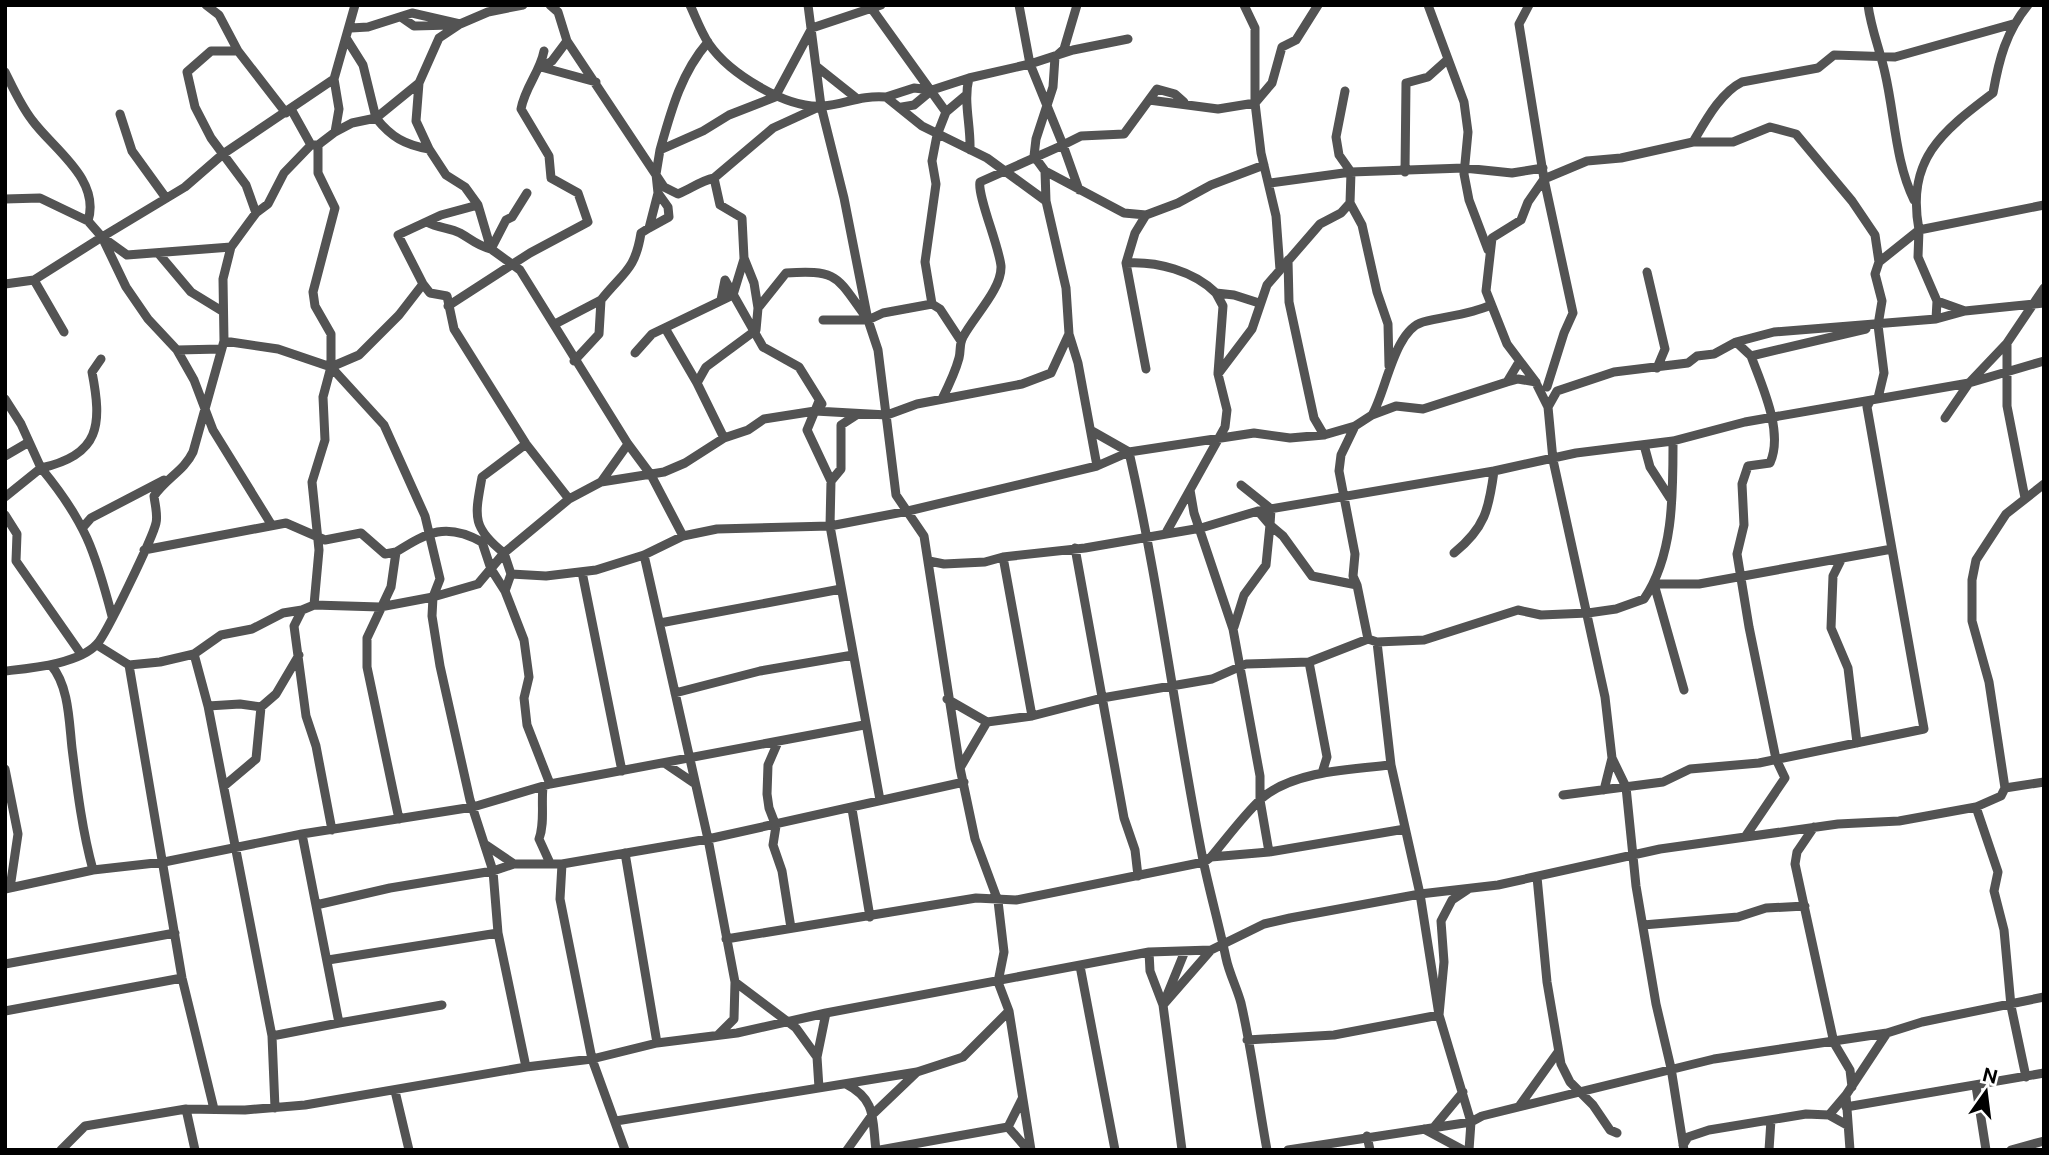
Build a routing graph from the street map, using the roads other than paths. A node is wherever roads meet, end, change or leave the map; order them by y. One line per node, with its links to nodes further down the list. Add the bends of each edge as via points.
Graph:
1 (206, 5): 26 (street, via 219,15)
2 (355, 5): 20 (street)
3 (523, 5): 16 (street)
4 (690, 5): 25 (street)
5 (808, 5): 21 (street)
6 (881, 5): 17 (street)
7 (1019, 5): 31 (street)
8 (1077, 5): 29 (street, via 1064,49)
9 (1244, 5): 45 (street, via 1255,28)
10 (1318, 5): 45 (street, via 1296,40 1282,47 1272,83)
11 (1429, 5): 30 (street)
12 (1529, 5): 65 (street, via 1519,24)
13 (1868, 5): 28 (street)
14 (2028, 5): 19 (street)
15 (553, 6): 24 (street)
16 (490, 8): 18 (street)
17 (872, 9): 21 (street); 39 (street)
18 (460, 24): 20 (street, via 412,13); 38 (street, via 439,38)
19 (2013, 24): 28 (street, via 1895,57); 79 (street, via 2000,54 1993,93 1942,132 1920,173)
20 (351, 28): 22 (street)
21 (812, 29): 32 (street); 42 (street)
22 (346, 38): 36 (street); 52 (street, via 363,65)
23 (1128, 39): 29 (street)
24 (567, 41): 33 (street, via 552,61); 37 (street)
25 (708, 42): 42 (street, via 720,58); 59 (street, via 682,80)
26 (239, 51): 49 (street); 61 (street, via 211,51 187,72 195,107)
27 (544, 51): 33 (street)
28 (1880, 55): 55 (street, via 1834,55 1818,68 1742,82 1726,94); 79 (street, via 1903,178)
29 (1055, 57): 31 (street); 47 (street, via 1053,88)
30 (1447, 60): 64 (street, via 1464,102 1468,132); 69 (street, via 1428,77 1406,83)
31 (1030, 64): 35 (street); 47 (street)
32 (816, 66): 43 (street); 46 (street)
33 (541, 67): 37 (street); 99 (street, via 528,85 521,109 549,156 551,178 578,193 588,222)
34 (5, 72): 86 (street, via 31,120 77,171 86,188)
35 (969, 78): 39 (street); 41 (street)
36 (334, 79): 49 (street); 53 (street, via 339,109)
37 (596, 82): 70 (street)
38 (419, 83): 52 (street); 58 (street, via 416,121)
39 (932, 90): 44 (street, via 914,88); 48 (street, via 915,105); 50 (street)
40 (1345, 91): 68 (street, via 1336,137 1339,155)
41 (965, 96): 50 (street); 60 (street)
42 (775, 97): 46 (street); 59 (street)
43 (855, 97): 44 (street); 46 (street)
44 (886, 97): 48 (street)
45 (1255, 103): 57 (street, via 1218,109 1184,102 1157,89 1124,134 1081,136); 63 (street)
46 (821, 106): 71 (street, via 773,128); 122 (street)
47 (1046, 106): 57 (street); 62 (street)
48 (902, 107): 54 (street)
49 (288, 111): 56 (street); 61 (street)
50 (946, 112): 54 (street)
51 (120, 114): 77 (street, via 132,151)
52 (376, 118): 53 (street); 58 (street, via 391,136)
53 (335, 132): 56 (street)
54 (937, 135): 60 (street); 113 (street, via 932,160 936,184 925,262)
55 (1693, 142): 72 (street, via 1587,161); 98 (street, via 1734,142 1770,127 1796,134 1875,235)
56 (315, 145): 84 (street, via 284,173 268,204); 141 (street, via 318,173 335,208 313,292 315,306 331,334)
57 (1063, 145): 62 (street); 74 (street)
58 (429, 149): 82 (street, via 446,175 465,187)
59 (660, 150): 70 (street)
60 (970, 150): 67 (street)
61 (223, 154): 77 (street); 84 (street, via 246,185)
62 (1034, 156): 66 (street); 67 (street)
63 (1264, 165): 73 (street); 85 (street)
64 (1464, 168): 65 (street, via 1512,173); 69 (street); 93 (street, via 1469,200)
65 (1543, 168): 72 (street)
66 (1045, 171): 74 (street); 80 (street)
67 (1007, 172): 80 (street); 129 (street, via 980,182 1001,268 998,286)
68 (1350, 172): 69 (street); 73 (street); 81 (street)
69 (1405, 172)
70 (656, 174): 71 (street, via 664,187 678,194); 76 (street)
71 (714, 178): 95 (street, via 720,205 742,218)
72 (1544, 179): 93 (street, via 1521,220 1492,238); 150 (street, via 1573,313)
73 (1270, 183): 100 (street)
74 (1079, 190): 85 (street, via 1124,213)
75 (527, 193): 92 (street)
76 (658, 193): 88 (street); 88 (street, via 669,217)
77 (166, 198): 90 (street)
78 (5, 199): 86 (street, via 40,198)
79 (1914, 200): 89 (street)
80 (1046, 201): 128 (street, via 1066,288)
81 (1350, 203): 96 (street, via 1320,224); 140 (street, via 1362,225 1388,324)
82 (478, 205): 87 (street); 92 (street)
83 (2044, 205): 89 (street)
84 (256, 213): 91 (street)
85 (1146, 215): 97 (street)
86 (88, 221): 90 (street)
87 (427, 222): 92 (street); 104 (street, via 397,235)
88 (649, 228): 108 (street, via 641,233 631,268)
89 (1919, 230): 98 (street); 110 (street, via 1919,257)
90 (102, 237): 94 (street, via 127,255); 102 (street); 133 (street, via 126,287)
91 (231, 247): 94 (street); 118 (street)
92 (491, 249): 99 (street)
93 (1489, 252): 115 (street, via 1486,291)
94 (159, 254): 118 (street, via 191,292)
95 (744, 258): 107 (street); 117 (street)
96 (1288, 259): 100 (street); 169 (street, via 1289,302 1314,418)
97 (1126, 262): 106 (street, via 1145,262 1184,273 1203,280); 143 (street)
98 (1879, 262): 124 (street, via 1875,274 1882,300)
99 (516, 265): 116 (street); 123 (street)
100 (1280, 270): 111 (street)
101 (1647, 272): 142 (street, via 1665,349)
102 (34, 280): 103 (street); 127 (street)
103 (5, 284)
104 (422, 284): 116 (street, via 430,293 447,296); 141 (street, via 359,355)
105 (2044, 288): 114 (street)
106 (1216, 293): 111 (street); 145 (street, via 1223,306)
107 (733, 295): 109 (street); 109 (street, via 725,279); 126 (street)
108 (601, 300): 123 (street); 137 (street, via 599,334)
109 (721, 300): 125 (street)
110 (1937, 301): 119 (street); 120 (street)
111 (1259, 303): 145 (street, via 1252,329)
112 (2044, 303): 114 (street)
113 (932, 304): 122 (street); 129 (street)
114 (2033, 304): 119 (street); 131 (street)
115 (1491, 305): 139 (street); 140 (street, via 1420,323)
116 (449, 306): 174 (street, via 454,329)
117 (758, 309): 122 (street, via 786,273 821,271 836,276); 126 (street)
118 (222, 311): 132 (street)
119 (1965, 311): 120 (street)
120 (1936, 319): 124 (street)
121 (823, 320): 122 (street)
122 (868, 320): 162 (street, via 878,349)
123 (555, 324): 137 (street)
124 (1878, 325): 130 (street, via 1774,332); 135 (street); 154 (street, via 1884,373)
125 (665, 328): 134 (street, via 652,334); 148 (street)
126 (756, 330): 148 (street, via 706,367); 155 (street, via 763,347 799,367)
127 (64, 332)
128 (1069, 334): 153 (street, via 1051,373 1022,384); 168 (street)
129 (961, 341): 153 (street, via 953,377)
130 (1736, 342): 135 (street); 142 (street, via 1714,354)
131 (2007, 343): 144 (street); 149 (street)
132 (223, 345): 133 (street); 141 (street, via 278,349); 156 (street)
133 (177, 351): 156 (street)
134 (635, 353)
135 (1751, 356): 164 (street)
136 (101, 359): 181 (street, via 92,372 98,425 93,438 73,457)
137 (575, 361): 175 (street)
138 (2044, 361): 144 (street)
139 (1519, 362): 146 (street); 147 (street)
140 (1389, 366): 163 (street)
141 (331, 367): 206 (street, via 384,425); 210 (street, via 323,397 325,440 312,482)
142 (1657, 368): 151 (street, via 1614,372)
143 (1146, 369)
144 (2008, 372): 149 (street); 194 (street, via 2007,406)
145 (1217, 374): 171 (street, via 1227,417)
146 (1535, 381): 147 (street); 150 (street); 157 (street)
147 (1507, 382): 163 (street, via 1423,409 1396,406)
148 (697, 383): 170 (street)
149 (1969, 383): 154 (street); 165 (street)
150 (1547, 387): 151 (street)
151 (1557, 391): 157 (street)
152 (5, 399): 173 (street)
153 (942, 399): 162 (street)
154 (1874, 399): 164 (street); 212 (street, via 1867,407)
155 (819, 401): 158 (street); 159 (street)
156 (204, 405): 184 (street, via 185,467); 201 (street, via 213,430)
157 (1548, 407): 179 (street)
158 (815, 411): 159 (street); 161 (street); 167 (street)
159 (830, 413): 160 (street)
160 (858, 414): 162 (street); 185 (street, via 841,425 841,469)
161 (789, 415): 167 (street); 170 (street, via 764,419)
162 (887, 415): 190 (street)
163 (1372, 415): 166 (street)
164 (1771, 418): 172 (street); 224 (street, via 1774,453 1770,463 1748,466 1742,484 1744,525 1737,554)
165 (1944, 418)
166 (1355, 426): 169 (street); 192 (street, via 1340,463)
167 (807, 430): 185 (street)
168 (1092, 431): 177 (street); 180 (street)
169 (1324, 435): 171 (street, via 1290,438 1254,433)
170 (724, 438): 183 (street, via 685,463)
171 (1216, 438): 177 (street); 189 (street)
172 (1673, 441): 176 (street); 193 (street)
173 (29, 442): 178 (street); 181 (street)
174 (526, 444): 195 (street); 215 (street, via 482,477 477,507 482,536)
175 (628, 444): 183 (street); 186 (street)
176 (1644, 445): 179 (street); 193 (street, via 1650,467)
177 (1129, 452): 180 (street); 209 (street)
178 (5, 456)
179 (1553, 460): 182 (street); 233 (street)
180 (1097, 466): 197 (street)
181 (41, 468): 191 (street); 203 (street)
182 (1494, 471): 192 (street); 216 (street, via 1484,519 1474,537)
183 (651, 475): 186 (street); 208 (street)
184 (166, 479): 203 (street, via 90,518); 213 (street, via 154,496 157,520)
185 (831, 481): 204 (street)
186 (601, 482): 195 (street)
187 (2044, 484): 194 (street)
188 (1241, 485): 196 (street)
189 (1190, 488): 205 (street); 207 (street)
190 (896, 495): 197 (street); 200 (street)
191 (5, 497)
192 (1344, 498): 196 (street); 226 (street)
193 (1670, 498): 225 (street, via 1670,523)
194 (2025, 498): 275 (street, via 2006,514 1976,560 1972,580 1972,621 1989,682)
195 (569, 499): 215 (street)
196 (1271, 509): 198 (street); 202 (street)
197 (908, 511): 200 (street); 220 (street, via 924,536)
198 (1258, 512): 202 (street); 205 (street)
199 (5, 514): 239 (street, via 17,534 16,561)
200 (888, 515): 204 (street)
201 (271, 524): 210 (street, via 286,523); 213 (street)
202 (1270, 525): 226 (street, via 1312,576); 236 (street, via 1266,565 1244,595)
203 (83, 526): 234 (street)
204 (830, 526): 208 (street, via 754,526); 227 (street)
205 (1201, 528): 207 (street); 236 (street)
206 (430, 531): 214 (street); 221 (street, via 464,532 482,542); 229 (street, via 440,579)
207 (1167, 531): 209 (street)
208 (683, 536): 217 (street)
209 (1149, 537): 211 (street); 248 (street)
210 (316, 538): 214 (street, via 361,533 385,554); 230 (street)
211 (1074, 548): 218 (street); 251 (street)
212 (1892, 548): 219 (street); 259 (street, via 1924,729)
213 (144, 550): 234 (street)
214 (396, 552): 231 (street, via 391,587)
215 (504, 553): 221 (street); 223 (street)
216 (1454, 553)
217 (644, 555): 222 (street); 235 (street)
218 (1003, 557): 220 (street, via 953,564); 255 (street)
219 (1842, 558): 224 (street); 259 (street, via 1833,576 1831,628 1849,668)
220 (929, 561): 252 (street)
221 (491, 569): 228 (street); 229 (street, via 478,584)
222 (582, 572): 223 (street); 267 (street)
223 (511, 574): 228 (street)
224 (1741, 575): 225 (street, via 1699,584); 262 (street)
225 (1654, 584): 233 (street, via 1644,599); 249 (street)
226 (1357, 585): 237 (street)
227 (841, 589): 235 (street); 242 (street)
228 (505, 590): 273 (street, via 524,640 529,677 524,698 527,725)
229 (433, 597): 231 (street); 280 (street, via 440,666)
230 (314, 605): 231 (street); 232 (street)
231 (380, 607): 283 (street, via 367,638 367,667)
232 (302, 610): 240 (street, via 222,635); 241 (street, via 295,626)
233 (1588, 613): 237 (street, via 1541,615 1518,610 1424,640); 260 (street, via 1602,673)
234 (112, 616): 238 (street)
235 (660, 622): 250 (street)
236 (1233, 629): 246 (street)
237 (1372, 640): 243 (street); 264 (street)
238 (97, 645): 239 (street); 245 (street)
239 (81, 654): 244 (street)
240 (194, 654): 245 (street); 253 (street)
241 (299, 655): 254 (street, via 276,694); 287 (street, via 306,716)
242 (853, 655): 250 (street, via 760,671); 257 (street)
243 (1309, 662): 246 (street); 268 (street, via 1327,757)
244 (51, 665): 247 (street); 301 (street, via 58,673 71,726 83,830)
245 (128, 665): 297 (street)
246 (1241, 665): 248 (street, via 1212,679); 279 (street)
247 (5, 671)
248 (1175, 687): 251 (street); 296 (street, via 1177,720)
249 (1684, 690)
250 (675, 693): 261 (street)
251 (1102, 698): 255 (street); 303 (street)
252 (947, 699): 256 (street); 265 (street)
253 (208, 706): 254 (street); 272 (street)
254 (261, 707): 272 (street, via 256,758)
255 (1032, 716): 256 (street)
256 (986, 722): 265 (street)
257 (864, 725): 258 (street); 278 (street)
258 (778, 742): 261 (street); 284 (street, via 767,780)
259 (1857, 743): 262 (street)
260 (1612, 758): 274 (street); 276 (street)
261 (688, 759): 263 (street); 271 (street)
262 (1776, 759): 274 (street, via 1690,769 1663,782); 289 (street, via 1785,778)
263 (666, 764): 267 (street); 271 (street)
264 (1391, 765): 268 (street); 286 (street)
265 (960, 768): 269 (street)
266 (5, 769): 305 (street, via 18,834)
267 (622, 771): 273 (street)
268 (1322, 773): 279 (street, via 1283,785)
269 (964, 782): 278 (street); 308 (street, via 975,839)
270 (2044, 782): 275 (street)
271 (694, 783): 290 (street)
272 (224, 786): 292 (street)
273 (547, 786): 280 (street); 298 (street, via 540,807 544,826 539,839)
274 (1626, 787): 276 (street); 295 (street)
275 (2005, 789): 281 (street, via 2001,796)
276 (1604, 790): 277 (street)
277 (1563, 795)
278 (880, 800): 282 (street)
279 (1260, 800): 293 (street); 296 (street)
280 (473, 807): 283 (street); 291 (street)
281 (1976, 807): 285 (street, via 1899,821); 330 (street, via 1998,872 1994,891 2004,930)
282 (852, 809): 284 (street); 311 (street)
283 (399, 819): 287 (street)
284 (776, 826): 290 (street); 313 (street, via 773,845)
285 (1814, 827): 289 (street); 310 (street, via 1797,852 1795,864)
286 (1405, 829): 293 (street); 307 (street)
287 (331, 830): 288 (street)
288 (302, 834): 292 (street); 309 (street)
289 (1745, 837): 295 (street)
290 (708, 839): 294 (street); 316 (street)
291 (485, 844): 299 (street); 302 (street)
292 (236, 848): 297 (street); 339 (street)
293 (1269, 852): 296 (street)
294 (625, 853): 300 (street); 342 (street)
295 (1634, 856): 304 (street); 312 (street)
296 (1208, 860): 303 (street); 317 (street, via 1216,919)
297 (164, 862): 301 (street); 314 (street)
298 (550, 863): 299 (street); 300 (street)
299 (514, 864): 302 (street)
300 (562, 864): 345 (street, via 560,899)
301 (93, 870): 305 (street)
302 (494, 871): 309 (street); 315 (street)
303 (1138, 876): 308 (street)
304 (1537, 877): 306 (street); 343 (street)
305 (8, 888)
306 (1470, 888): 307 (street); 334 (street, via 1452,900 1441,920 1444,961)
307 (1420, 894): 317 (street, via 1264,924); 334 (street)
308 (998, 901): 311 (street, via 976,898); 326 (street, via 1004,951)
309 (316, 905): 321 (street)
310 (1805, 906): 312 (street); 341 (street)
311 (870, 917): 313 (street)
312 (1643, 925): 347 (street)
313 (791, 928): 316 (street)
314 (175, 933): 322 (street); 324 (street)
315 (498, 933): 321 (street); 346 (street)
316 (726, 939): 325 (street)
317 (1225, 944): 318 (street); 340 (street)
318 (1212, 950): 319 (street); 329 (street)
319 (1185, 951): 320 (street); 329 (street)
320 (1149, 952): 323 (street); 329 (street, via 1150,971)
321 (328, 960): 336 (street)
322 (5, 964)
323 (1080, 966): 326 (street); 384 (street)
324 (182, 978): 331 (street); 363 (street)
325 (735, 982): 335 (street); 338 (street, via 734,1019)
326 (998, 982): 332 (street); 333 (street)
327 (2044, 997): 330 (street)
328 (442, 1005): 336 (street)
329 (1163, 1005): 385 (street)
330 (2011, 1006): 337 (street, via 1922,1022); 350 (street)
331 (5, 1011)
332 (1009, 1011): 348 (street, via 963,1057); 358 (street)
333 (826, 1013): 335 (street); 344 (street)
334 (1439, 1015): 340 (street, via 1334,1035); 356 (street)
335 (786, 1021): 338 (street); 344 (street)
336 (340, 1023): 339 (street)
337 (1887, 1034): 341 (street); 355 (street)
338 (718, 1035): 342 (street)
339 (272, 1036): 361 (street)
340 (1247, 1040): 386 (street)
341 (1834, 1042): 347 (street); 355 (street, via 1850,1070)
342 (657, 1043): 345 (street)
343 (1558, 1052): 357 (street); 359 (street)
344 (817, 1056): 353 (street)
345 (592, 1059): 346 (street); 367 (street)
346 (526, 1067): 354 (street)
347 (1671, 1068): 357 (street); 376 (street)
348 (917, 1072): 351 (street); 364 (street)
349 (2044, 1073): 350 (street)
350 (2026, 1077): 352 (street)
351 (846, 1083): 353 (street); 364 (street, via 862,1092)
352 (1976, 1086): 360 (street); 393 (street)
353 (819, 1088): 367 (street)
354 (395, 1091): 361 (street); 379 (street)
355 (1849, 1091): 360 (street); 365 (street)
356 (1463, 1092): 368 (street); 371 (street)
357 (1578, 1092): 359 (street); 373 (street)
358 (1022, 1099): 370 (street); 383 (street)
359 (1519, 1106): 368 (street)
360 (1846, 1107): 369 (street)
361 (275, 1108): 363 (street)
362 (186, 1109): 363 (street); 377 (street, via 85,1126); 378 (street)
363 (214, 1109)
364 (872, 1115): 381 (street); 382 (street)
365 (1829, 1115): 366 (street); 369 (street)
366 (1771, 1120): 376 (street, via 1702,1132 1688,1137); 391 (street)
367 (616, 1121): 380 (street)
368 (1471, 1122): 371 (street); 390 (street)
369 (1847, 1125): 392 (street)
370 (1008, 1127): 382 (street); 383 (street)
371 (1434, 1127): 372 (street)
372 (1423, 1129): 374 (street); 389 (street)
373 (1616, 1133)
374 (1367, 1136): 387 (street); 388 (street)
375 (2044, 1141): 394 (street)
376 (1683, 1147)
377 (61, 1150)
378 (195, 1150)
379 (409, 1150)
380 (625, 1150)
381 (848, 1150)
382 (878, 1150)
383 (1030, 1150)
384 (1115, 1150)
385 (1182, 1150)
386 (1267, 1150)
387 (1288, 1150)
388 (1370, 1150)
389 (1463, 1150)
390 (1469, 1150)
391 (1769, 1150)
392 (1850, 1150)
393 (1986, 1150)
394 (2011, 1150)

